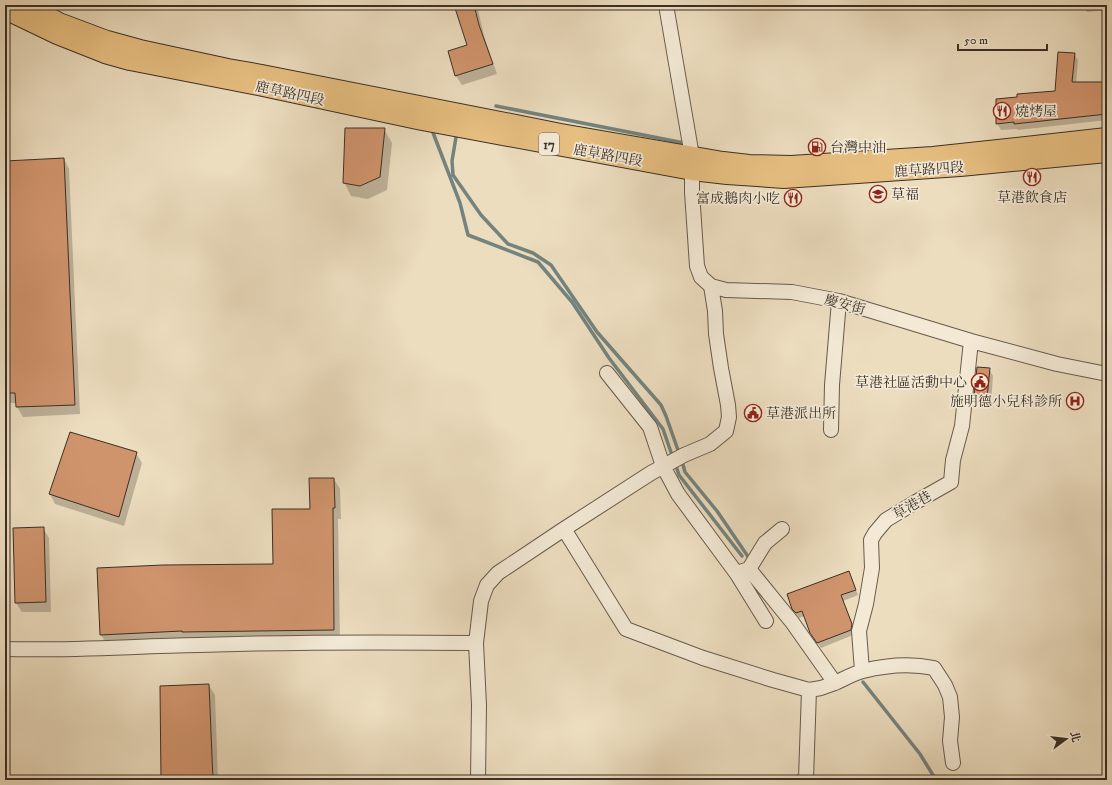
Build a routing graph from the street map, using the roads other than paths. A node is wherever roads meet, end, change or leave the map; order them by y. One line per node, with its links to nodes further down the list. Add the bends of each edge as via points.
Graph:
1 (28, 5): 4 (main road, 鹿草路四段 / 17)
2 (666, 5): 7 (street)
3 (5, 10): 4 (main road, 鹿草路四段 / 17, via 57,35)
4 (106, 47): 7 (main road, 鹿草路四段 / 17, via 130,61 155,67 260,80 426,122)
5 (1107, 137): 7 (main road, 鹿草路四段 / 17, via 933,156 791,165)
6 (1107, 153): 7 (main road, 鹿草路四段 / 17, via 960,167 784,179 760,178)
7 (692, 164): 8 (street, via 692,206 697,266 701,277)
8 (711, 286): 9 (street, 慶安街, via 726,290 792,292); 14 (street, via 728,405 726,431 710,444)
9 (839, 301): 10 (street, 慶安街); 13 (street)
10 (971, 341): 12 (street, 慶安街, via 1057,364); 21 (street, 草港巷, via 962,426 953,460 952,482 886,520 871,540 872,568 858,631)
11 (607, 373): 14 (street, via 650,427)
12 (1107, 374)
13 (831, 430)
14 (666, 464): 15 (street); 17 (street, via 678,494)
15 (564, 529): 19 (street, via 498,573 487,585 480,601); 23 (street, via 626,629 703,658)
16 (782, 529): 17 (street, via 765,543)
17 (743, 571): 18 (street); 22 (street, via 792,622)
18 (766, 621)
19 (476, 643): 20 (street, via 382,642); 25 (street, via 479,705)
20 (5, 649)
21 (862, 671): 22 (street); 24 (street, via 897,665 934,668 950,697)
22 (835, 683): 23 (street)
23 (809, 690): 26 (street, via 806,779)
24 (953, 763)
25 (478, 780)
26 (803, 780)

